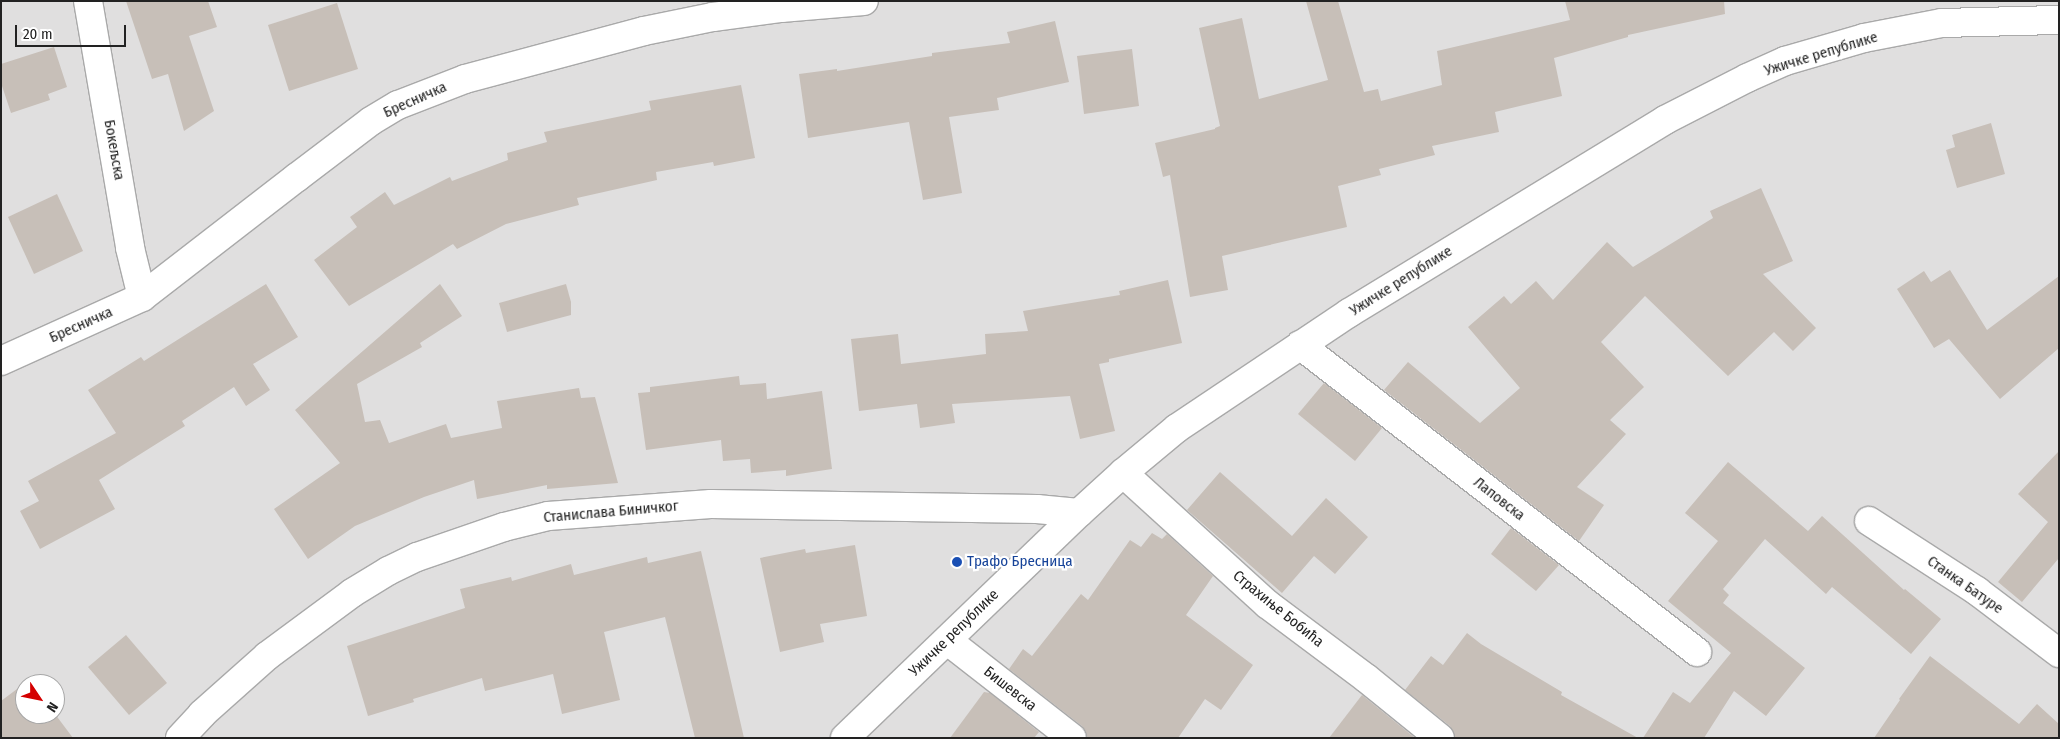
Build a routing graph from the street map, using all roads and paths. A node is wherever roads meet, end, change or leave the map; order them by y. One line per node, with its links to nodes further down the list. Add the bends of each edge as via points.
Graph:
1 (88, 1): 4 (street, Бокељска, via 130,248)
2 (864, 1): 4 (street, Бресничка, via 722,15 644,32 465,79 398,105 371,121)
3 (2059, 20): 5 (street, Ужичке републике, via 1942,23 1908,29 1802,56 1747,78 1665,120)
4 (142, 297): 6 (street, Бресничка)
5 (1300, 345): 7 (street, Ужичке републике, via 1177,428); 11 (street, Лаповска)
6 (1, 360)
7 (1123, 472): 8 (street, Ужичке републике); 16 (street, Страхиње Бобића, via 1267,604)
8 (1079, 514): 10 (street, Ужичке републике); 13 (street, Станислава Биничког, via 1037,509 711,504 548,516 496,530 417,558 359,588 267,656)
9 (1869, 521): 12 (street, Станка Батуре, via 1977,591)
10 (948, 641): 14 (street, Ужичке републике); 15 (street, Бишевска)
11 (1697, 652)
12 (2059, 653)
13 (180, 738)
14 (845, 738)
15 (1072, 738)
16 (1440, 738)

